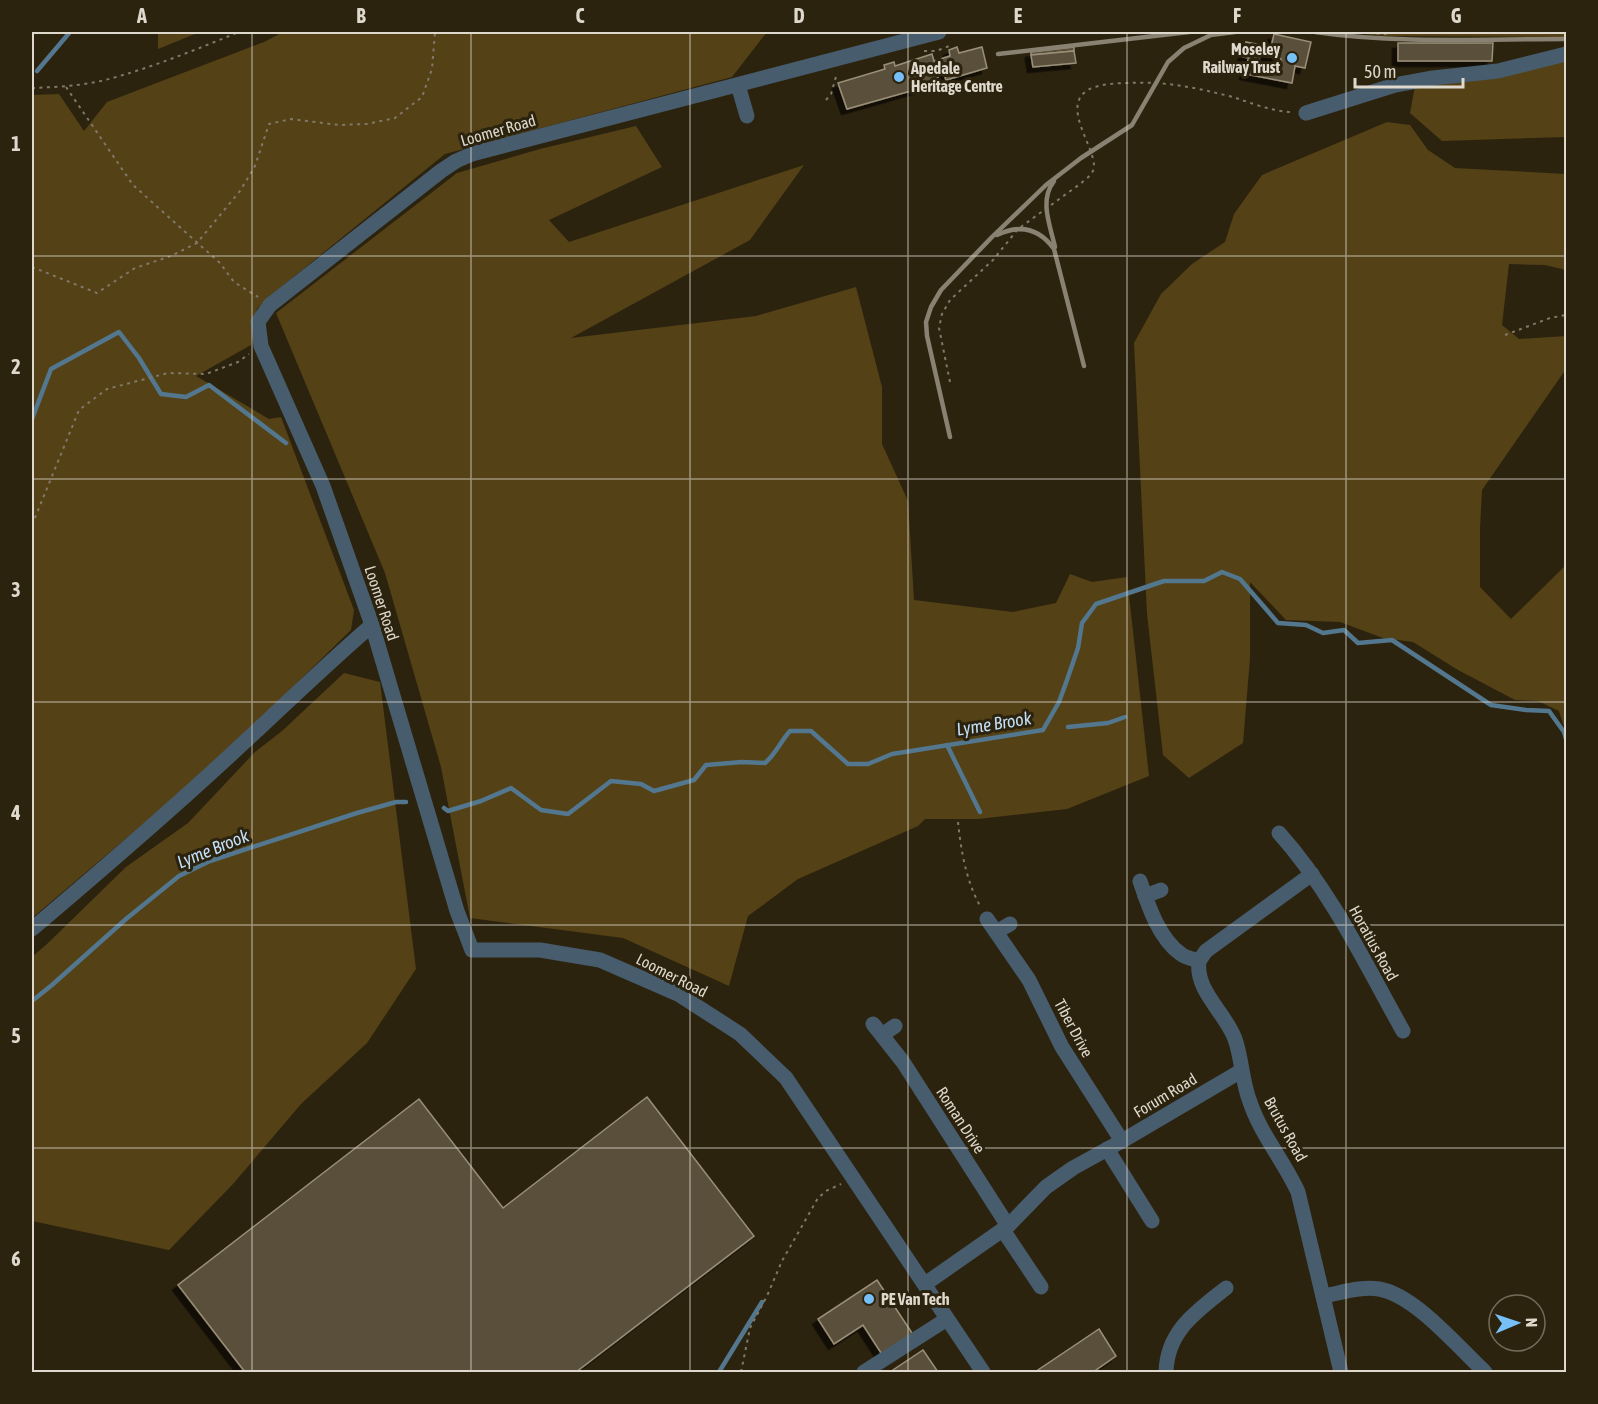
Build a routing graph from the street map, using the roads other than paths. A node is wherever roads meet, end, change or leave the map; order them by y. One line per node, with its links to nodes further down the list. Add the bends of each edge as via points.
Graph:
1 (939, 32): 3 (street, Loomer Road)
2 (1566, 54): 4 (street, via 1498,71 1395,85)
3 (738, 86): 5 (street); 6 (street, Loomer Road, via 456,161 270,305 258,322 261,346 323,486)
4 (1306, 113)
5 (747, 116)
6 (372, 625): 12 (street, via 140,837); 22 (street, Loomer Road, via 457,912 472,950 540,950 600,960 678,994 740,1034 786,1078)
7 (1279, 832): 8 (street, Horatius Road)
8 (1312, 874): 14 (street, via 1206,951); 16 (street, Horatius Road)
9 (1161, 890): 14 (street, via 1143,889 1160,927 1181,955)
10 (987, 919): 13 (street, Tiber Drive)
11 (1010, 924): 13 (street)
12 (32, 929)
13 (996, 932): 18 (street, Tiber Drive, via 1029,980 1062,1047)
14 (1199, 961): 17 (street, Brutus Road, via 1201,983 1235,1040)
15 (895, 1026): 21 (street, Roman Drive, via 877,1030 903,1062)
16 (1403, 1031)
17 (1241, 1071): 18 (street, Forum Road); 25 (street, Brutus Road, via 1262,1129 1298,1192)
18 (1122, 1141): 19 (street, Forum Road)
19 (1107, 1149): 20 (street); 21 (street, Forum Road, via 1047,1187)
20 (1152, 1221)
21 (1006, 1228): 22 (street, Forum Road); 23 (street)
22 (925, 1284): 26 (street, Loomer Road)
23 (1041, 1287)
24 (1226, 1288): 29 (street, via 1188,1318 1174,1338)
25 (1323, 1296): 30 (street, Brutus Road); 31 (street, via 1363,1289 1393,1293 1409,1301)
26 (947, 1319): 27 (street); 28 (street, Loomer Road)
27 (864, 1372)
28 (983, 1372)
29 (1166, 1372)
30 (1341, 1372)
31 (1485, 1372)

